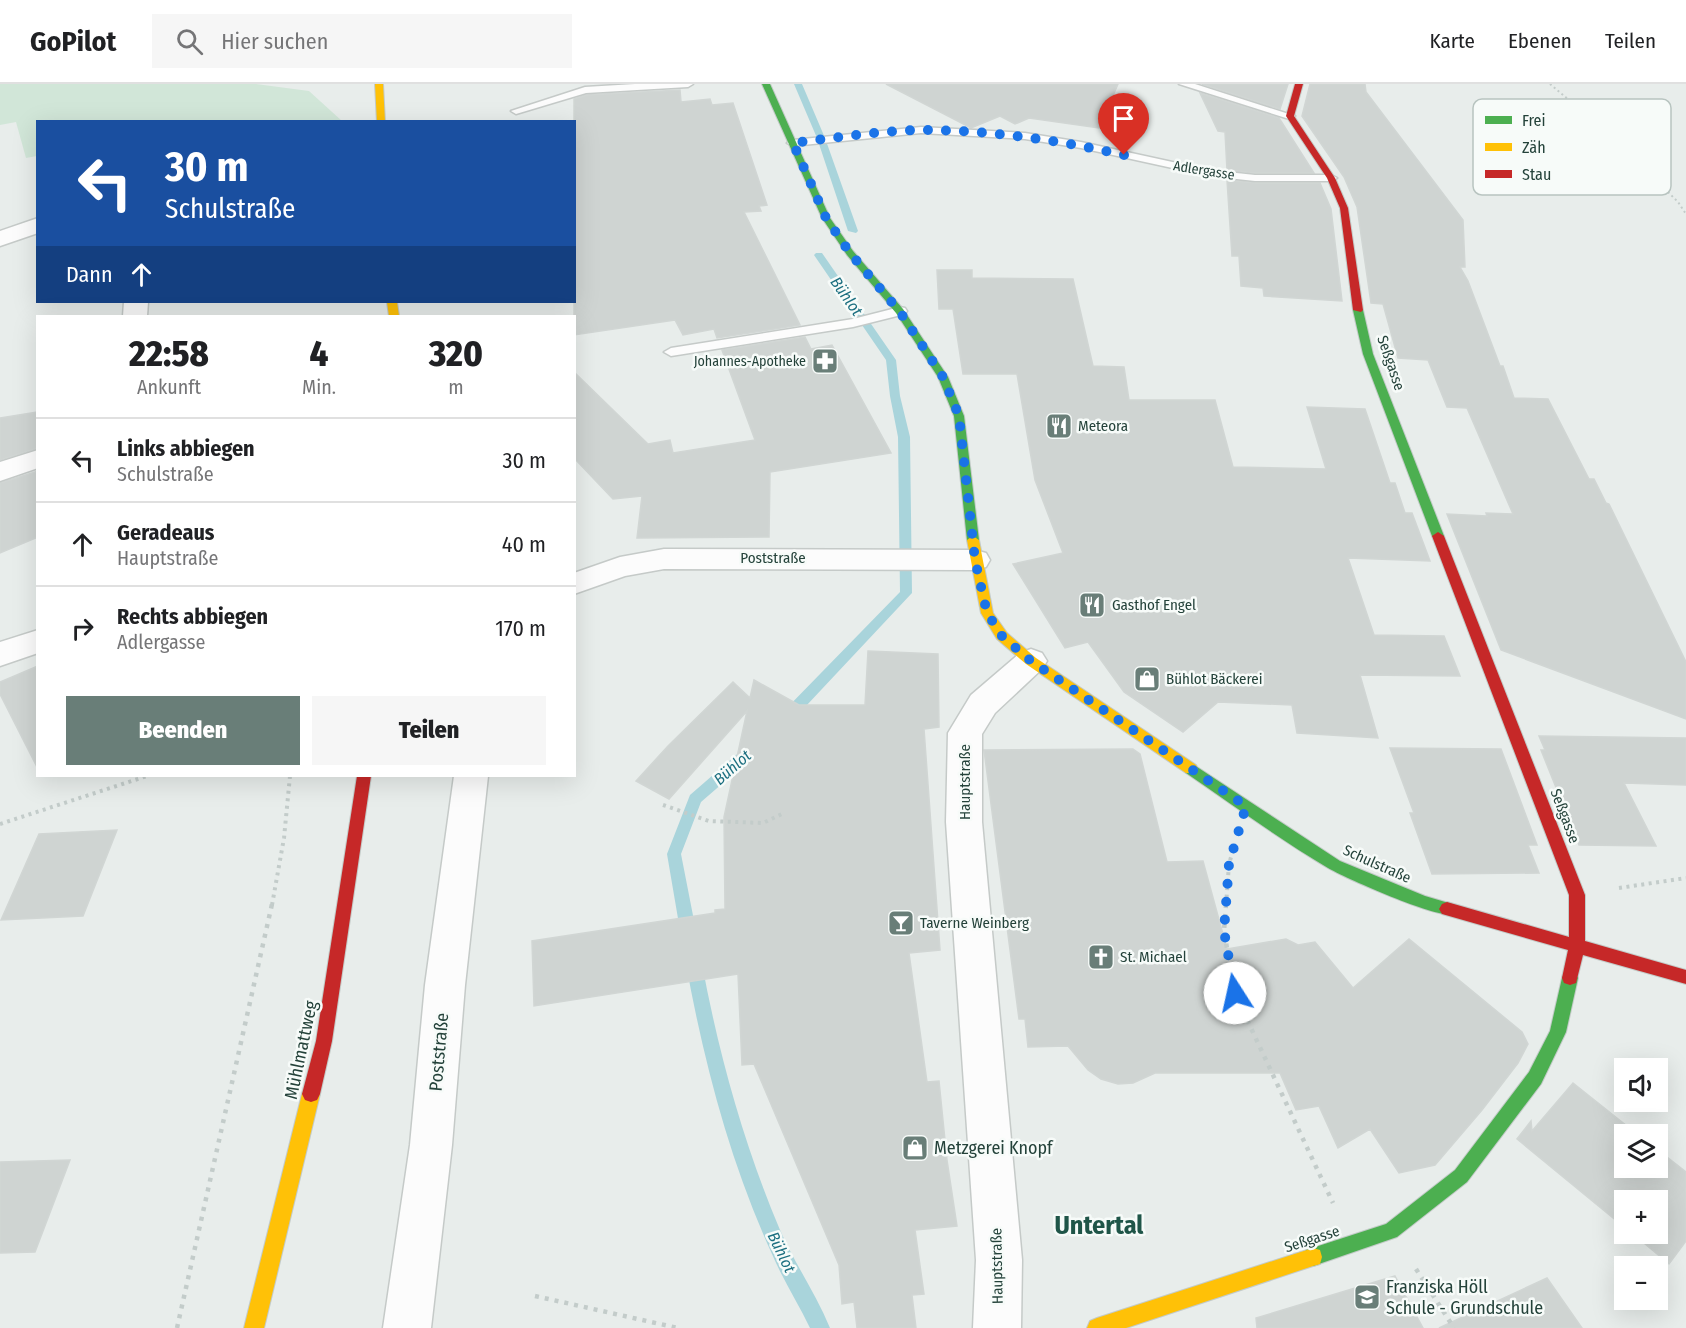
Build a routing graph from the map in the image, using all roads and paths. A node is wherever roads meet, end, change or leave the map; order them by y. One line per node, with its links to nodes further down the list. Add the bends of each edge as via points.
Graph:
1 (379, 84): 10 (street)
2 (688, 84): 8 (lane, via 585,90)
3 (766, 84): 11 (street)
4 (1184, 84): 9 (lane)
5 (1299, 84): 9 (street)
6 (1550, 84): 7 (path)
7 (1568, 99)
8 (516, 111)
9 (1290, 116): 12 (street, Seßgasse)
10 (381, 120)
11 (793, 143): 12 (lane, Adlergasse, via 921,130 1025,136 1209,173 1255,178); 17 (street, via 826,218)
12 (1331, 178): 35 (street, Seßgasse, via 1344,208 1354,292 1368,354)
13 (1671, 195): 14 (path)
14 (1686, 214)
15 (36, 226): 16 (street)
16 (0, 239)
17 (900, 312): 18 (lane); 21 (street, via 943,377 959,416)
18 (671, 351)
19 (36, 459): 20 (street)
20 (0, 472)
21 (975, 560): 22 (street, Poststraße, via 664,559 620,567); 25 (street, via 987,613 1002,636)
22 (576, 583)
23 (36, 641): 24 (street)
24 (0, 654)
25 (1031, 661): 31 (street, Schulstraße); 45 (street, Hauptstraße, via 983,704 964,733 964,822 999,1260)
26 (144, 777): 33 (path)
27 (290, 777): 41 (path, via 287,824 268,926)
28 (364, 777): 42 (street, Mühlmattweg, via 324,1041)
29 (471, 777): 43 (street, Poststraße)
30 (663, 805): 32 (path, via 709,821 762,824)
31 (1246, 806): 36 (street, Schulstraße, via 1335,865 1422,902); 39 (path, via 1229,864 1224,931 1235,993)
32 (784, 813)
33 (0, 825)
34 (1686, 878): 35 (path)
35 (1577, 895): 36 (street, Seßgasse)
36 (1577, 946): 37 (street, Schulstraße); 38 (street, Seßgasse, via 1558,1032 1535,1078 1461,1176)
37 (1686, 977)
38 (1391, 1231): 39 (street, Seßgasse); 47 (path)
39 (1351, 1243): 46 (street, Seßgasse)
40 (535, 1296): 44 (path)
41 (177, 1328)
42 (254, 1328)
43 (407, 1328)
44 (678, 1328)
45 (997, 1328)
46 (1097, 1328)
47 (1454, 1328)

